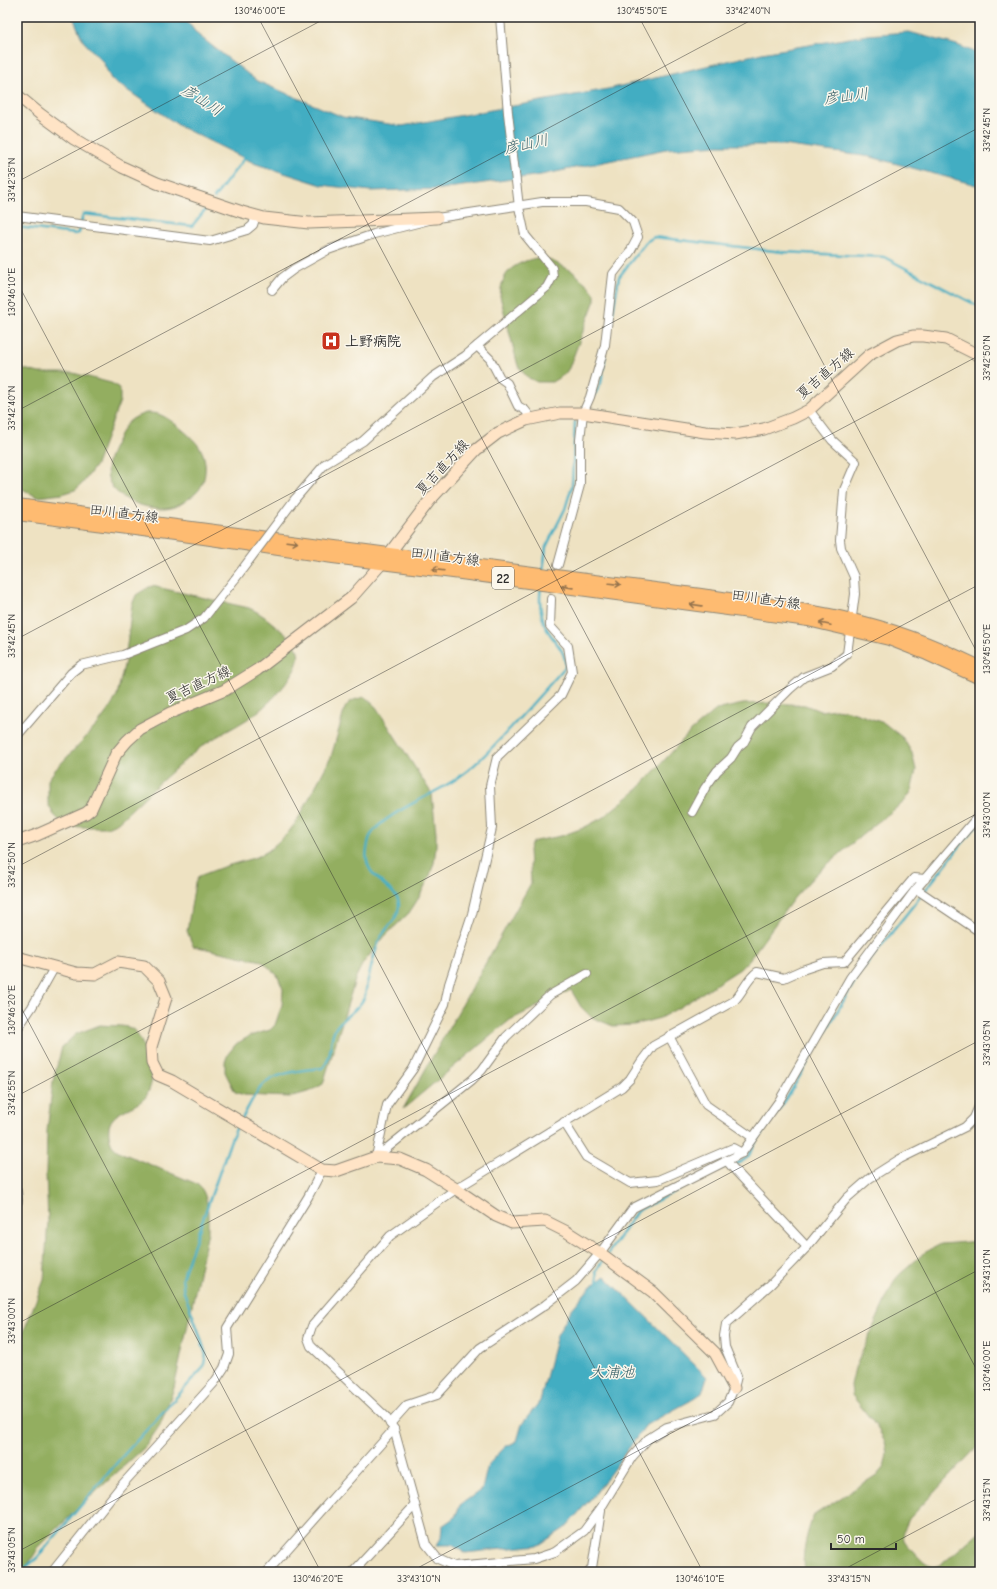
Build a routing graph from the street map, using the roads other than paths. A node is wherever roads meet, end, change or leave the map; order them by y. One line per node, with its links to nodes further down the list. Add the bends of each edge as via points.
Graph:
1 (500, 17): 3 (street)
2 (17, 95): 5 (street, via 74,138 122,167 157,183)
3 (519, 207): 6 (street); 8 (street, via 525,235 552,268 553,276 547,287); 11 (street, via 542,202 586,202 619,208 633,222 638,237 613,274 605,345 590,396)
4 (17, 216): 5 (street, via 210,241 247,230 253,225)
5 (256, 216): 6 (street, via 309,223)
6 (438, 218): 7 (street, via 374,234 328,250 294,269)
7 (272, 290)
8 (477, 346): 12 (street, via 490,359 500,378 507,383 518,406); 21 (street, bridge, via 433,377 363,441 325,464 204,618 186,630 123,656 81,665 70,673)
9 (980, 356): 10 (street, 夏吉直方線, via 946,339 913,336 897,340 869,355)
10 (809, 410): 11 (street, 夏吉直方線, via 764,429 735,434 705,432); 18 (street, via 832,440 856,462 844,490 840,540 854,577 855,594)
11 (582, 413): 12 (street, 夏吉直方線, via 560,413); 16 (street, via 580,485)
12 (532, 419): 15 (street, 夏吉直方線, via 498,433 476,450 430,500)
13 (17, 505): 15 (main road, 田川直方線 / 22, one-way to 15)
14 (17, 514): 15 (main road, 田川直方線 / 22)
15 (386, 558): 18 (main road, 田川直方線 / 22, via 701,595 813,612); 24 (street, 夏吉直方線, via 351,598 257,670 225,690 170,713 140,729 116,754 91,809 86,813 37,836)
16 (558, 565)
17 (551, 599): 37 (street, via 550,626 568,646 572,672 561,695 498,757 490,786 492,828 472,914 445,1004 413,1069 387,1105)
18 (850, 624): 19 (main road, 田川直方線 / 22, via 919,641); 20 (main road, 田川直方線 / 22); 22 (street, via 847,654 832,666 804,678 752,727 744,742 704,788)
19 (980, 668)
20 (980, 678)
21 (17, 736)
22 (692, 812)
23 (980, 814): 25 (street)
24 (17, 842)
25 (925, 879): 26 (street); 32 (street, via 914,878 844,962 823,963 784,978 757,972 752,975 734,1001)
26 (920, 892): 27 (street); 35 (street, via 850,978 779,1101)
27 (980, 932)
28 (17, 957): 29 (street)
29 (54, 968): 31 (street); 39 (street, via 95,974 118,962 144,966 159,981 166,998 151,1047 152,1063 158,1075)
30 (587, 974): 37 (street, via 550,996 506,1037 472,1080)
31 (17, 1029)
32 (669, 1036): 34 (street, via 654,1046 622,1087); 35 (street, via 706,1105)
33 (980, 1104): 43 (street, via 974,1118 965,1127 900,1159 870,1178 847,1198)
34 (564, 1122): 36 (street, via 586,1157 630,1183 658,1180 733,1148); 40 (street)
35 (752, 1137): 36 (street)
36 (742, 1153): 38 (street)
37 (376, 1157): 39 (street, via 336,1171); 40 (street, via 400,1159 426,1170)
38 (726, 1160): 43 (street); 44 (street, via 633,1208)
39 (322, 1170): 49 (street, via 227,1328 229,1354 214,1383 120,1487)
40 (456, 1189): 44 (street, via 496,1216 512,1223 545,1221 568,1232); 46 (street, via 390,1236 312,1326 308,1338 311,1346 385,1416)
41 (17, 1191): 42 (street)
42 (17, 1203)
43 (807, 1247): 45 (street, via 771,1284 726,1324 724,1347 737,1376)
44 (600, 1253): 45 (street, via 653,1292 715,1353); 46 (street, via 576,1281 480,1348 437,1395 408,1405)
45 (734, 1388): 48 (street, via 728,1402 715,1414 667,1427 648,1439 632,1457)
46 (392, 1426): 47 (street); 50 (street)
47 (415, 1505): 48 (street, via 426,1544 438,1559 454,1566 534,1559 555,1552 584,1531); 51 (street)
48 (601, 1508): 52 (street, via 592,1568)
49 (52, 1572)
50 (267, 1572)
51 (353, 1572)
52 (589, 1572)

